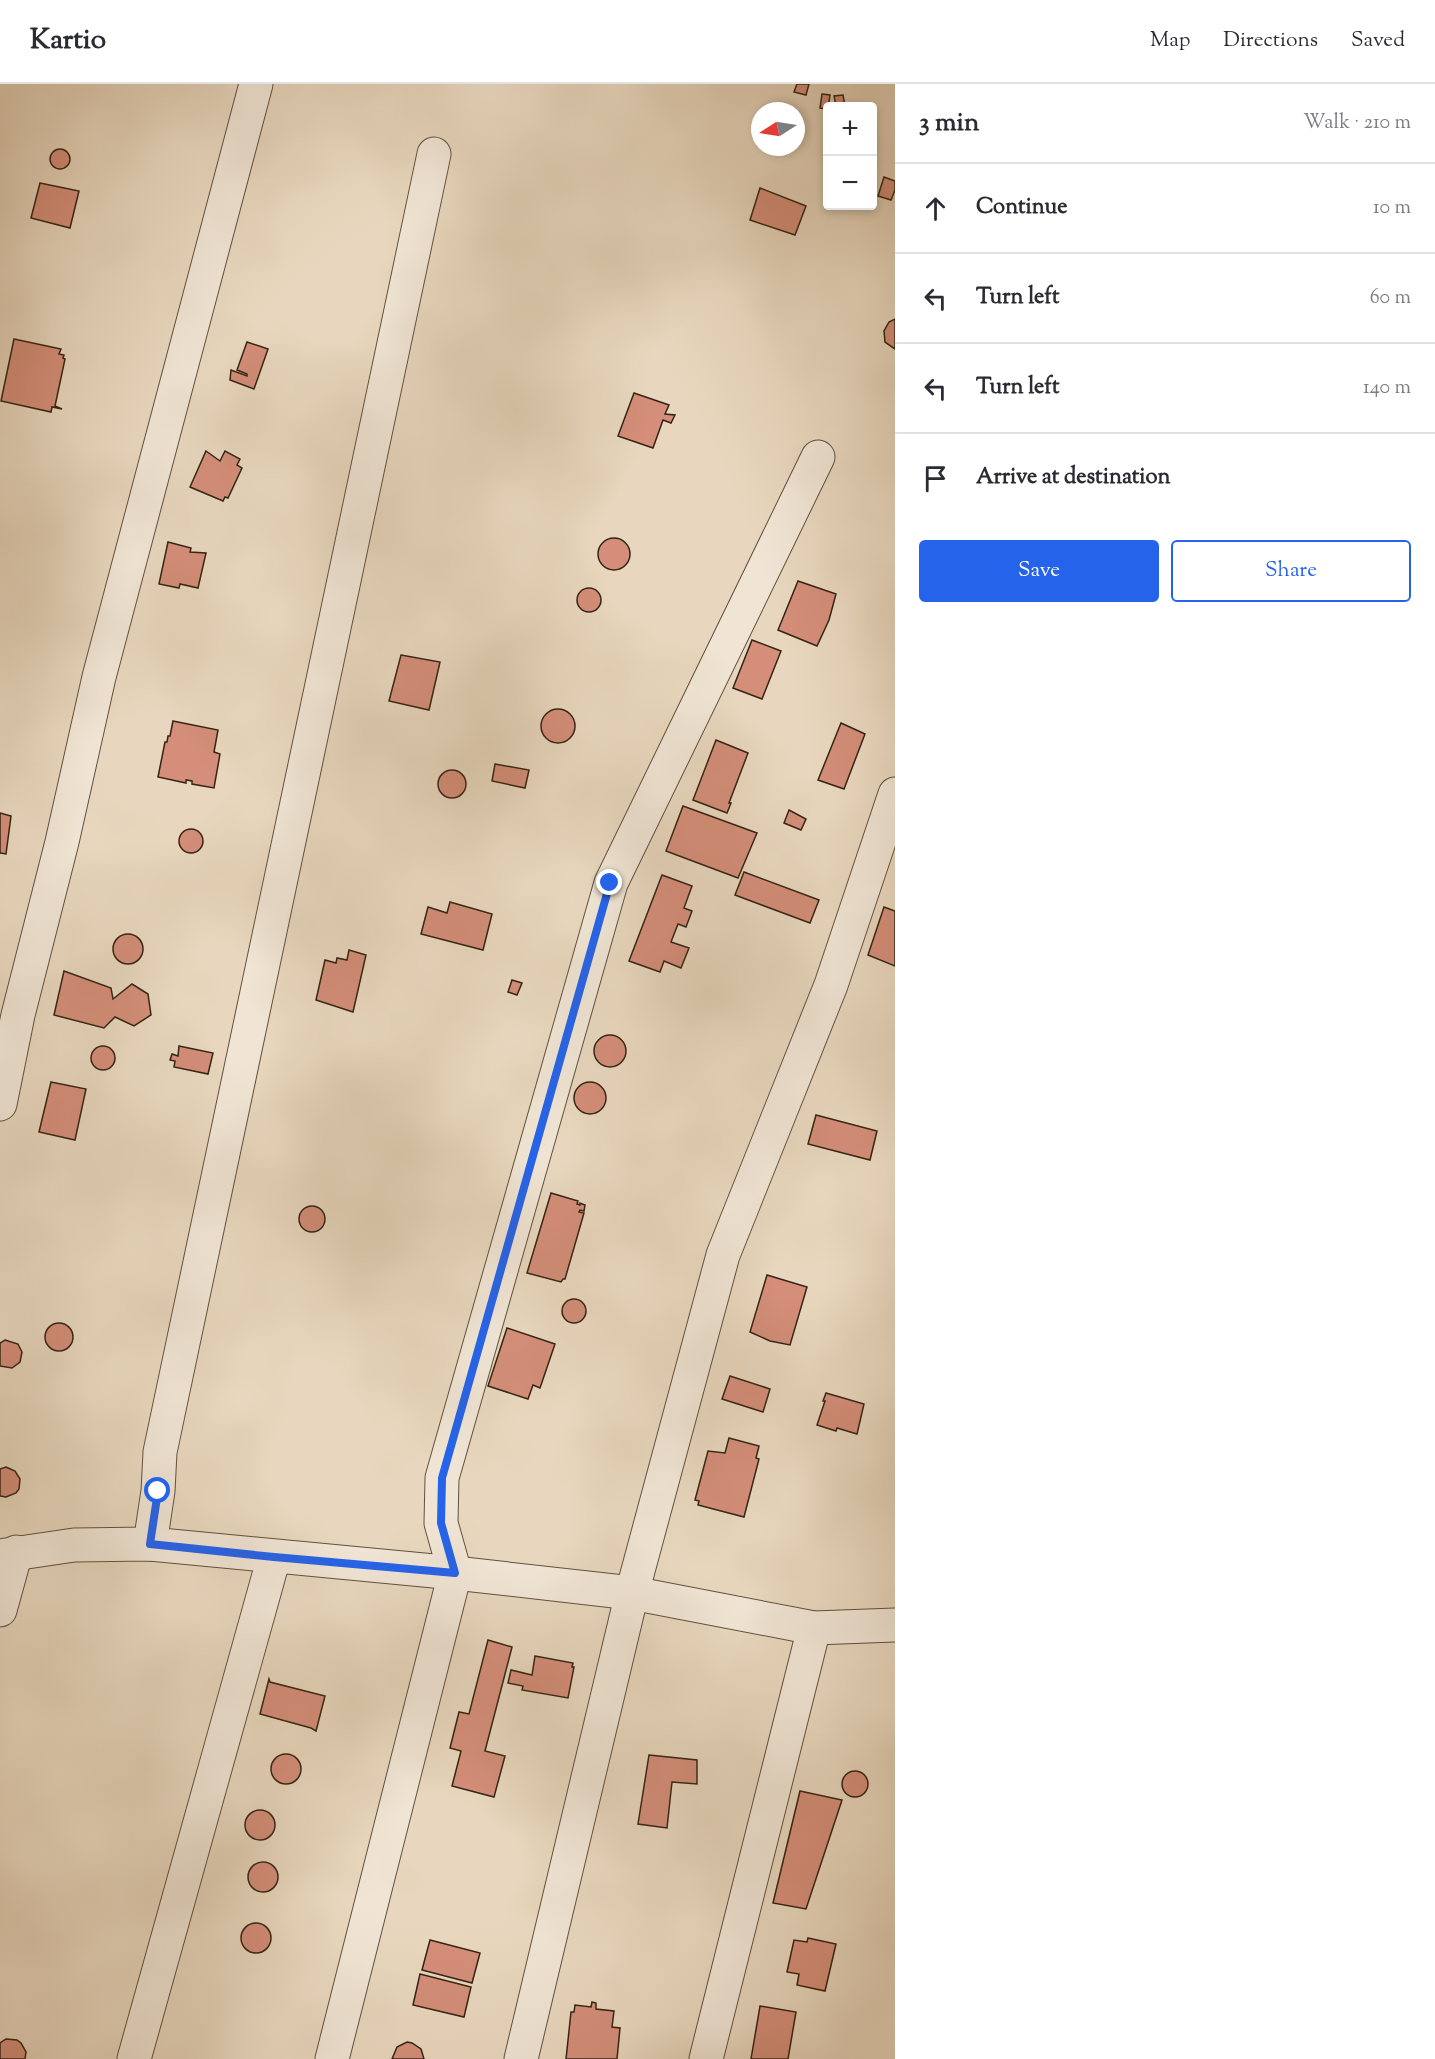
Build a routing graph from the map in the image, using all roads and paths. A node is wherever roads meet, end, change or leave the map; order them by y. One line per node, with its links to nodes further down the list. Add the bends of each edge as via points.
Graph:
1 (256, 84): 5 (street, via 99,677)
2 (434, 154): 6 (street, via 160,1452)
3 (818, 457): 9 (street, via 610,883 442,1478 441,1523)
4 (895, 794): 10 (street, via 831,986 723,1255)
5 (0, 1104)
6 (150, 1544): 7 (street, via 74,1545); 8 (street)
7 (8, 1554): 11 (street)
8 (274, 1557): 9 (street); 14 (street)
9 (455, 1573): 10 (street); 15 (street)
10 (632, 1593): 13 (street); 16 (street)
11 (0, 1610)
12 (895, 1625): 13 (street)
13 (814, 1628): 17 (street)
14 (134, 2059)
15 (332, 2059)
16 (521, 2059)
17 (706, 2059)

